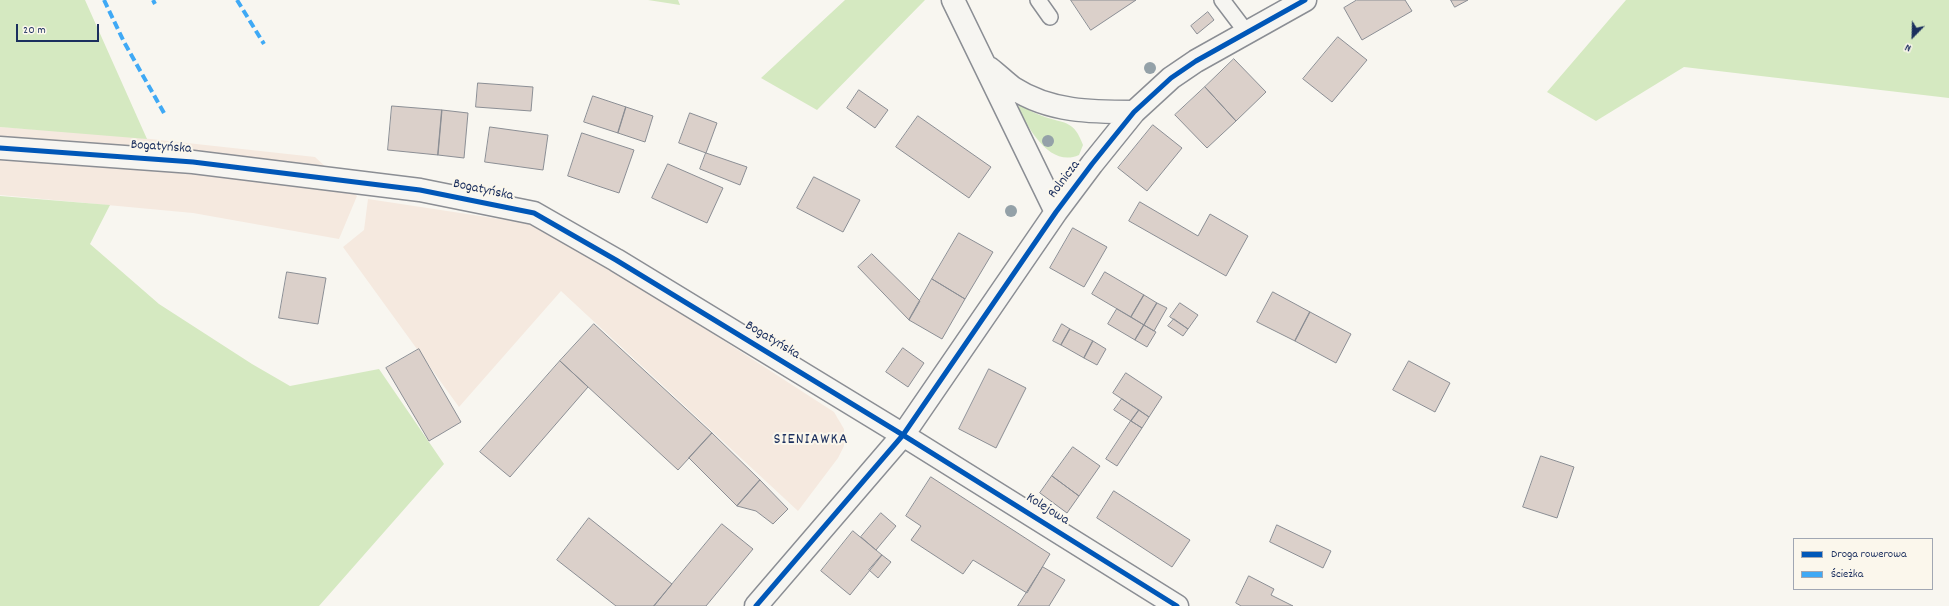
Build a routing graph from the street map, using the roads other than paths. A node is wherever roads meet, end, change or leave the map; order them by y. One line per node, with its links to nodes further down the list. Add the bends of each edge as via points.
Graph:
1 (953, 0): 7 (street)
2 (1038, 0): 5 (lane)
3 (1222, 0): 6 (lane)
4 (1305, 0): 6 (street, Rolnicza)
5 (1050, 17)
6 (1247, 33): 8 (street, Rolnicza, via 1171,78)
7 (982, 62): 8 (street, via 1012,87 1052,106 1072,110); 10 (street)
8 (1134, 112): 10 (street, Rolnicza)
9 (0, 148): 11 (street, Bogatyńska, via 193,162 420,190 534,213)
10 (1056, 212): 11 (street, Rolnicza)
11 (903, 435): 12 (street, Rolnicza); 13 (street, Kolejowa)
12 (756, 606)
13 (1178, 606)

